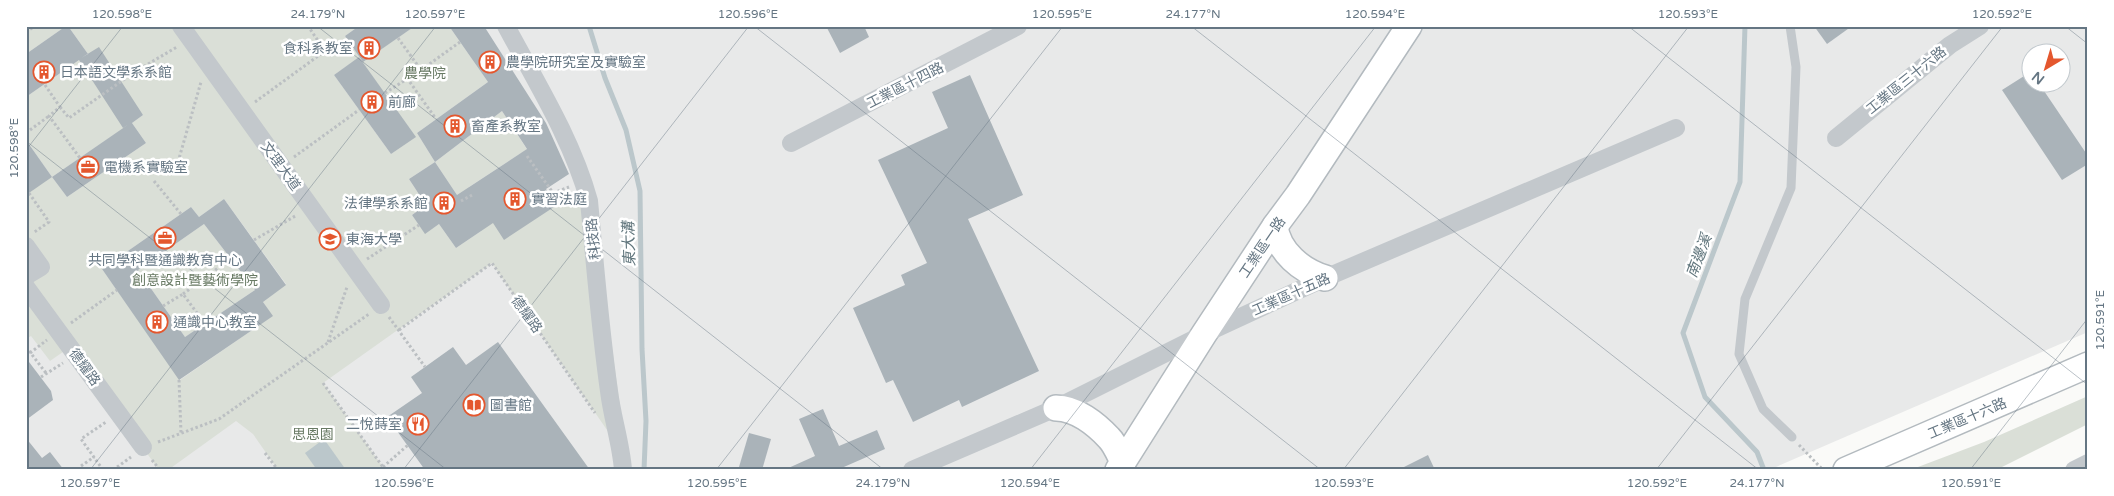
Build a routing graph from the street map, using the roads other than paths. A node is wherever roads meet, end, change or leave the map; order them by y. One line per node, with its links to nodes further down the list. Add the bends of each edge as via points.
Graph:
1 (506, 26): 23 (street, 科技路, via 584,181 589,200 612,416)
2 (1018, 26): 9 (street, 工業區十四路)
3 (1409, 26): 10 (street, 工業區一路)
4 (1790, 26): 19 (lane, via 1796,67 1791,188 1745,299 1739,354 1763,409)
5 (1980, 26): 8 (street, 工業區三十六路, via 1950,45)
6 (185, 32): 15 (street, 文理大道)
7 (1676, 128): 13 (street, 工業區十五路)
8 (1836, 138)
9 (791, 143)
10 (1275, 226): 13 (street, via 1281,244 1295,262); 16 (street, 工業區一路)
11 (26, 246): 12 (street)
12 (33, 271)
13 (1325, 278): 16 (street, 工業區十五路)
14 (26, 287): 20 (street, 德耀路)
15 (382, 305)
16 (1204, 334): 18 (street, 工業區十五路); 22 (street, 工業區一路)
17 (2088, 366): 25 (street, 工業區十六路)
18 (1056, 408): 22 (street, via 1066,408 1086,418 1110,439); 24 (street, 工業區十五路)
19 (1792, 437)
20 (143, 447)
21 (2088, 463): 26 (street)
22 (1120, 466)
23 (623, 470)
24 (912, 470)
25 (1846, 470)
26 (2074, 470)

